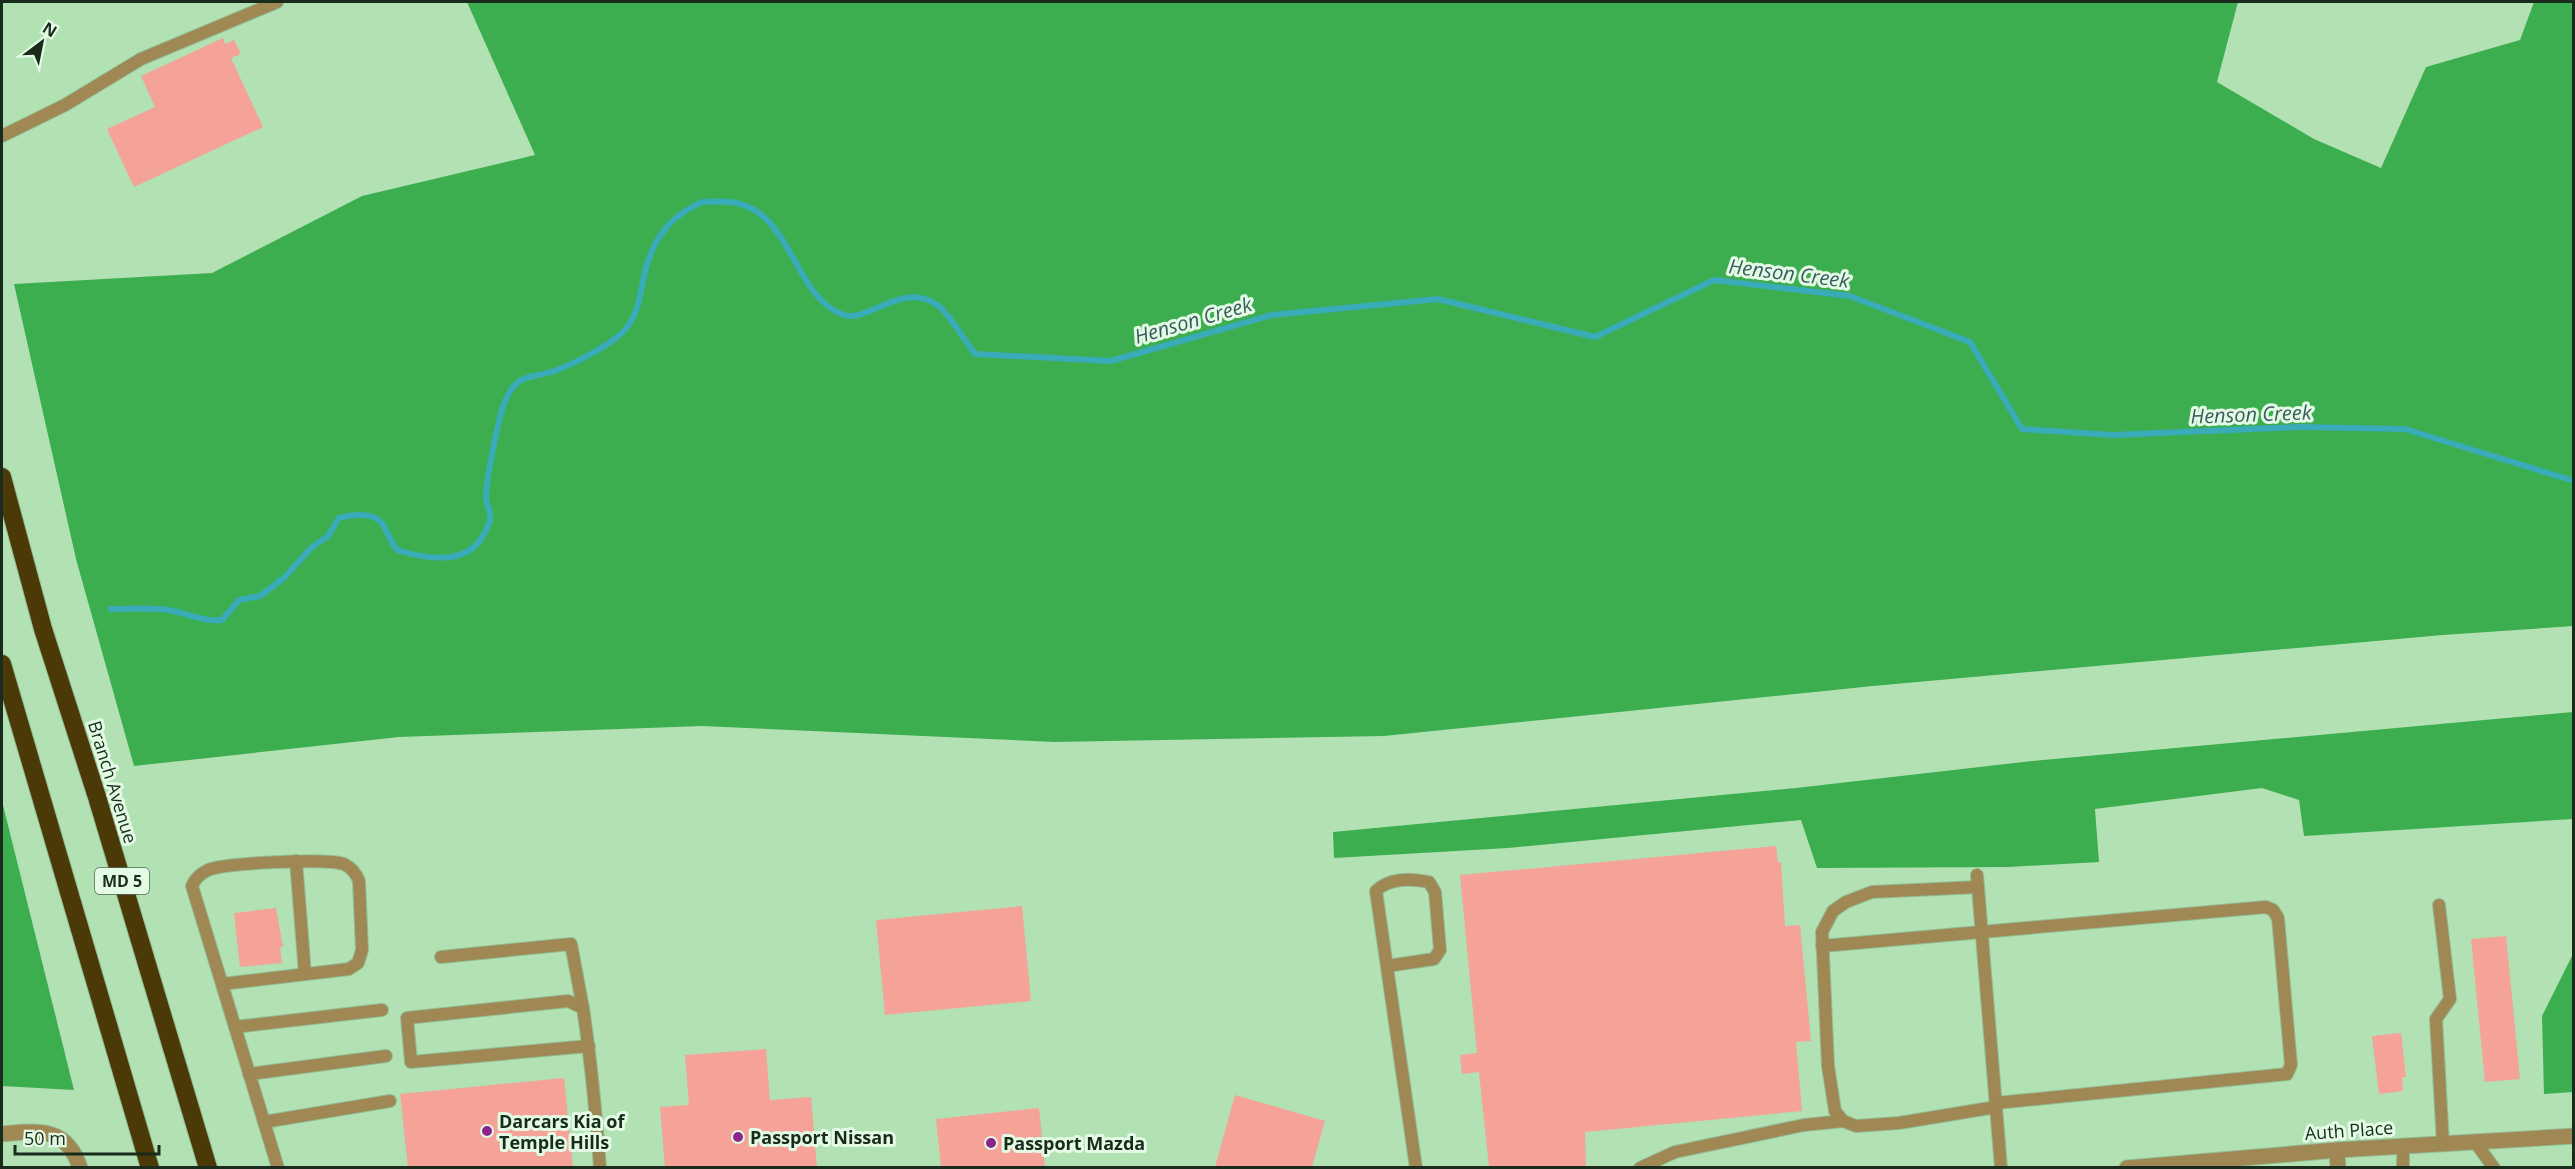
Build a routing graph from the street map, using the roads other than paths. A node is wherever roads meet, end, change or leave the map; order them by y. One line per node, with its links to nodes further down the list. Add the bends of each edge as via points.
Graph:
1 (278, 2): 2 (lane, via 141,59 65,105)
2 (2, 136)
3 (2, 477): 31 (highway, Branch Avenue / MD 5, via 43,629)
4 (2, 664): 30 (highway, MD 5)
5 (296, 861): 11 (lane); 11 (lane, via 343,864 355,871 359,880 362,950 358,963 349,969); 12 (lane, via 210,869 195,878 192,886)
6 (2439, 905): 26 (lane, via 2450,999 2436,1019)
7 (1982, 933): 8 (lane); 8 (lane, via 1977,881 1872,892 1846,902 1833,911 1822,932); 20 (lane); 20 (lane, via 2266,907 2278,918 2291,1065 2287,1074)
8 (1822, 946): 21 (lane, via 1828,1066 1835,1111)
9 (441, 957): 13 (lane, via 571,944)
10 (1387, 966): 10 (lane, via 1376,891 1385,883 1417,879 1429,882 1435,892 1440,950 1434,959); 34 (lane)
11 (305, 974): 12 (lane)
12 (222, 984): 15 (lane)
13 (583, 1008): 16 (lane); 16 (lane, via 568,1001 407,1018 411,1062)
14 (382, 1010): 15 (lane)
15 (235, 1027): 18 (lane)
16 (589, 1046): 33 (lane)
17 (386, 1056): 18 (lane)
18 (249, 1074): 22 (lane)
19 (390, 1101): 22 (lane)
20 (1996, 1105): 21 (lane, via 1899,1123 1856,1126); 36 (lane)
21 (1843, 1121): 35 (lane, via 1804,1125 1675,1152)
22 (264, 1122): 32 (lane)
23 (2, 1134): 29 (street, via 53,1134 65,1140)
24 (2574, 1136): 25 (street, Auth Place)
25 (2475, 1142): 26 (street, Auth Place); 40 (lane)
26 (2443, 1144): 27 (street, Auth Place)
27 (2403, 1146): 28 (street, Auth Place); 39 (lane)
28 (2337, 1150): 37 (street, Auth Place); 38 (street)
29 (80, 1167)
30 (150, 1167)
31 (208, 1167)
32 (278, 1167)
33 (600, 1167)
34 (1416, 1167)
35 (1640, 1167)
36 (2001, 1167)
37 (2127, 1167)
38 (2338, 1167)
39 (2403, 1167)
40 (2494, 1167)

